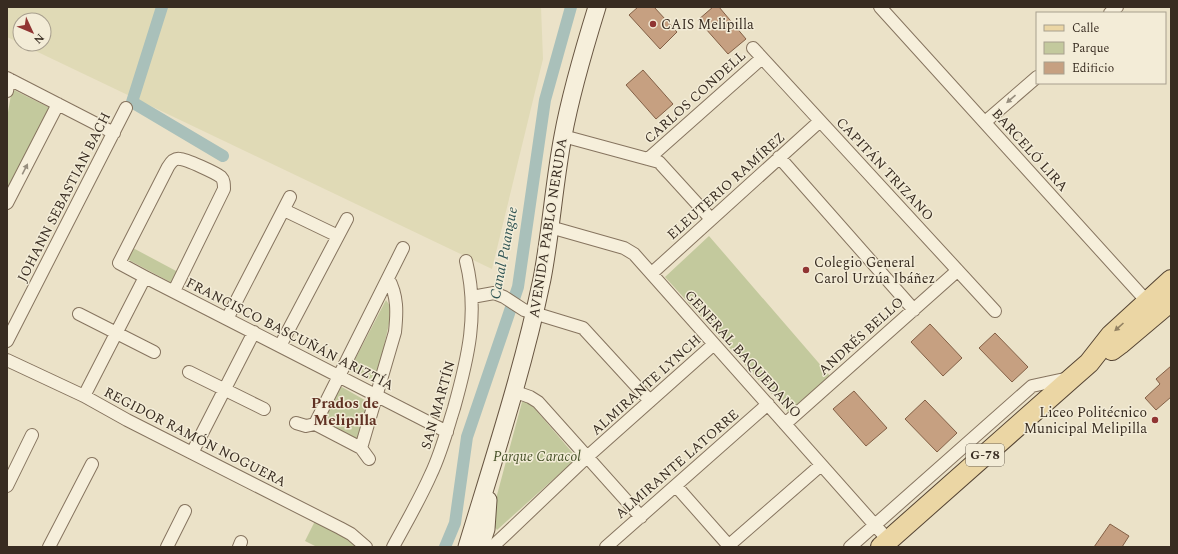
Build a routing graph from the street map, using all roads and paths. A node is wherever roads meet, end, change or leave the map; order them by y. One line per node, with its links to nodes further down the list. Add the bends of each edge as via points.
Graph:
1 (597, 7): 12 (main road, AVENIDA PABLO NERUDA)
2 (880, 7): 10 (street, BARCELÓ LIRA)
3 (753, 48): 4 (street, CAPITÁN TRIZANO)
4 (762, 58): 9 (street, CAPITÁN TRIZANO); 14 (street, CARLOS CONDELL)
5 (1036, 78): 10 (street, one-way to 10)
6 (8, 83): 7 (street)
7 (58, 104): 11 (street); 16 (street, one-way to 7)
8 (126, 108): 11 (street, JOHANN SEBASTIAN BACH)
9 (820, 121): 13 (street, ELEUTERIO RAMÍREZ); 24 (street, CAPITÁN TRIZANO)
10 (985, 122): 31 (street, BARCELÓ LIRA)
11 (114, 133): 39 (street, JOHANN SEBASTIAN BACH)
12 (563, 136): 14 (street); 20 (main road, AVENIDA PABLO NERUDA)
13 (779, 157): 19 (street, ELEUTERIO RAMÍREZ); 32 (street)
14 (648, 159): 19 (street, via 659,162)
15 (290, 197): 17 (street)
16 (7, 203)
17 (284, 210): 21 (street); 36 (street)
18 (346, 219): 21 (street)
19 (711, 219): 25 (street, ELEUTERIO RAMÍREZ)
20 (550, 227): 25 (street, GENERAL BAQUEDANO, via 628,250); 34 (main road, AVENIDA PABLO NERUDA, via 542,278)
21 (338, 236): 41 (street)
22 (403, 248): 27 (street)
23 (466, 261): 30 (street, SAN MARTÍN)
24 (958, 271): 32 (street, ANDRÉS BELLO); 33 (street, CAPITÁN TRIZANO)
25 (652, 273): 40 (street, GENERAL BAQUEDANO)
26 (145, 276): 29 (street, FRANCISCO BASCUÑÁN ARIZTÍA); 29 (street, FRANCISCO BASCUÑÁN ARIZTÍA, via 119,263 168,166 175,160 185,160 219,176 224,181 223,192); 38 (street)
27 (388, 278): 45 (street); 50 (street, via 396,298 397,320)
28 (1171, 280): 31 (main road, G-78)
29 (174, 291): 36 (street, FRANCISCO BASCUÑÁN ARIZTÍA)
30 (477, 296): 34 (street, via 494,293); 57 (street, SAN MARTÍN, via 461,384)
31 (1159, 305): 46 (main road, G-78, via 1111,335 1089,363)
32 (914, 310): 56 (street, ANDRÉS BELLO)
33 (995, 311)
34 (529, 312): 48 (main road, AVENIDA PABLO NERUDA); 51 (street, via 577,325 586,330)
35 (79, 314): 38 (street)
36 (228, 319): 37 (street, FRANCISCO BASCUÑÁN ARIZTÍA)
37 (254, 332): 41 (street, FRANCISCO BASCUÑÁN ARIZTÍA); 47 (street)
38 (117, 333): 42 (street); 49 (street)
39 (7, 341)
40 (714, 344): 51 (street, ALMIRANTE LYNCH); 52 (street, GENERAL BAQUEDANO)
41 (280, 346): 45 (street, FRANCISCO BASCUÑÁN ARIZTÍA)
42 (154, 352)
43 (7, 360): 49 (street, REGIDOR RAMÓN NOGUERA)
44 (189, 372): 47 (street)
45 (338, 376): 50 (street, FRANCISCO BASCUÑÁN ARIZTÍA); 55 (street)
46 (1073, 377): 70 (street, via 1032,386); 72 (main road, G-78)
47 (225, 390): 53 (street); 60 (street)
48 (513, 391): 61 (street, via 538,402); 65 (main road, AVENIDA PABLO NERUDA)
49 (84, 396): 60 (street, REGIDOR RAMÓN NOGUERA)
50 (377, 396): 57 (street, FRANCISCO BASCUÑÁN ARIZTÍA); 59 (street)
51 (650, 401): 61 (street, ALMIRANTE LYNCH)
52 (768, 404): 56 (street, GENERAL BAQUEDANO); 67 (street, ALMIRANTE LATORRE)
53 (264, 409)
54 (296, 423): 55 (street, via 306,426)
55 (315, 424): 59 (street)
56 (785, 424): 64 (street, GENERAL BAQUEDANO)
57 (447, 432): 77 (street, SAN MARTÍN, via 431,474)
58 (32, 435): 66 (street)
59 (361, 448): 62 (street)
60 (192, 453): 76 (street, REGIDOR RAMÓN NOGUERA, via 340,528)
61 (587, 457): 69 (street); 79 (street, ALMIRANTE LYNCH)
62 (369, 460)
63 (92, 464): 74 (street)
64 (821, 465): 70 (street, GENERAL BAQUEDANO); 81 (street)
65 (490, 472): 71 (main road, AVENIDA PABLO NERUDA); 73 (main road, AVENIDA PABLO NERUDA)
66 (7, 486)
67 (676, 486): 69 (street, ALMIRANTE LATORRE); 81 (street)
68 (185, 511): 75 (street)
69 (640, 517): 80 (street, ALMIRANTE LATORRE)
70 (875, 525): 72 (street, GENERAL BAQUEDANO); 82 (street)
71 (486, 529): 73 (main road, AVENIDA PABLO NERUDA); 78 (main road)
72 (885, 544)
73 (471, 545)
74 (49, 547)
75 (167, 547)
76 (366, 547)
77 (393, 547)
78 (487, 547)
79 (492, 547)
80 (606, 547)
81 (729, 547)
82 (850, 547)

